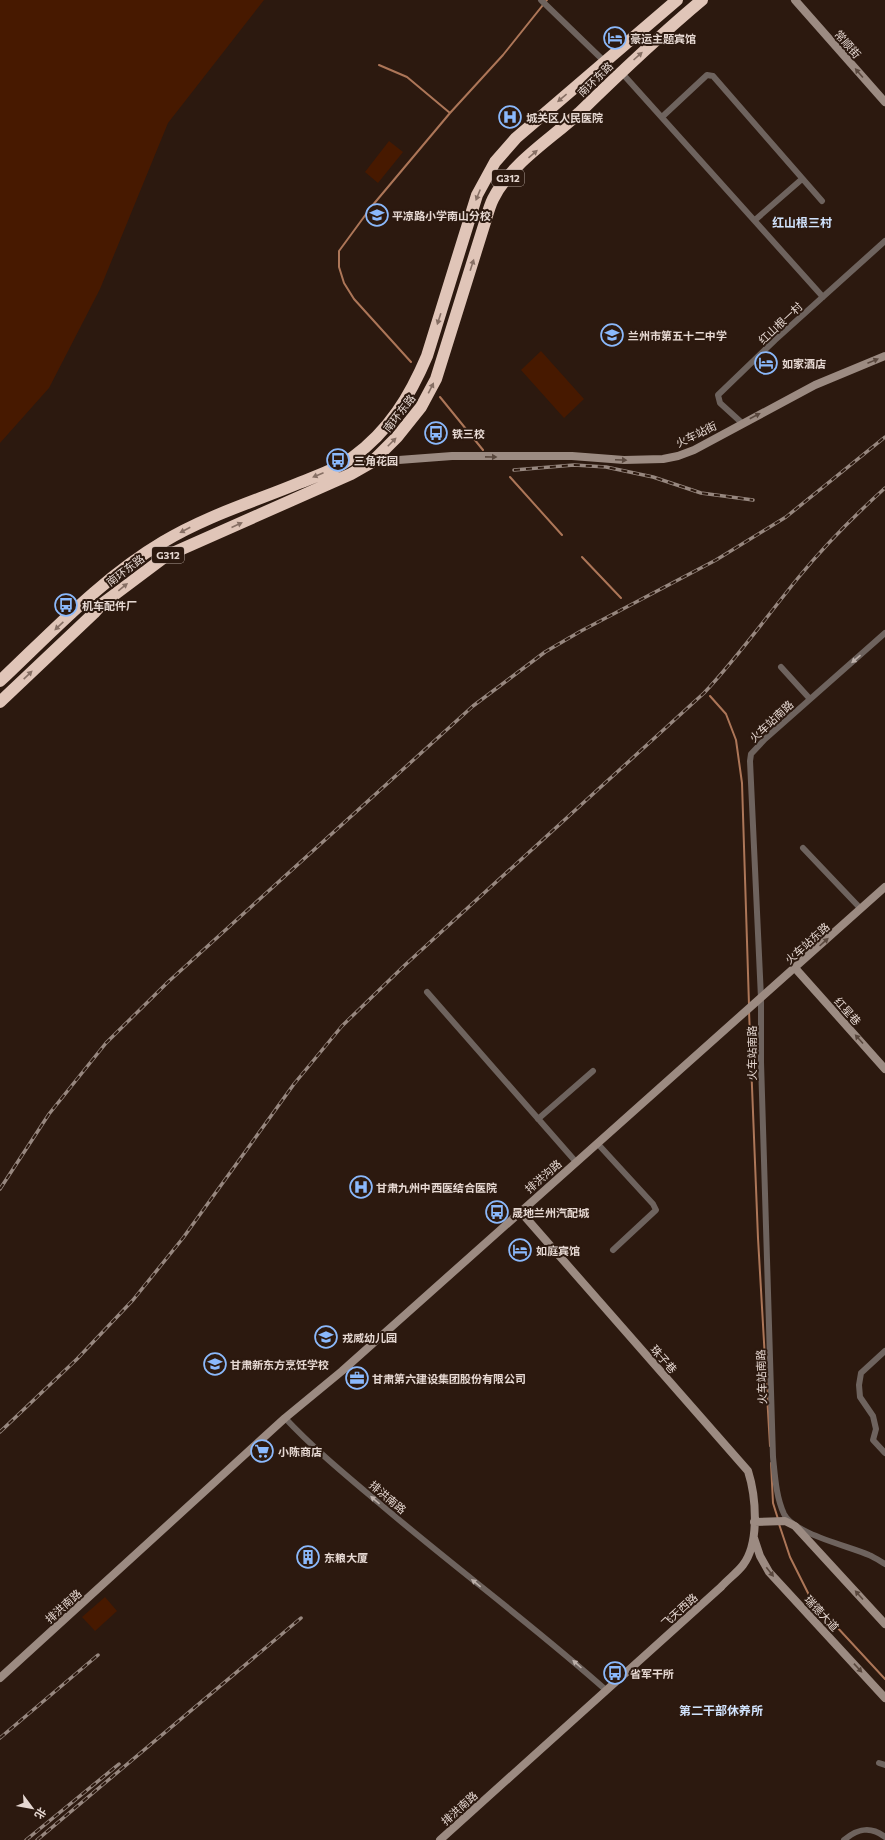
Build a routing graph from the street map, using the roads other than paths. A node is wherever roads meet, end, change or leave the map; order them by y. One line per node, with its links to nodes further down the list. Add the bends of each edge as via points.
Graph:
1 (677, 0): 5 (highway, 南环东路 / G312)
2 (702, 0): 6 (highway, 南环东路 / G312, one-way to 2)
3 (795, 0): 7 (main road, 常顺街, one-way to 3)
4 (544, 3): 5 (street)
5 (605, 62): 16 (highway, 南环东路 / G312, one-way to 16, via 516,138 495,162 477,195 427,356 415,383 398,412 369,444)
6 (621, 72): 8 (street); 17 (highway, 南环东路 / G312, one-way to 6, via 422,407 436,379 486,219 497,193 509,176)
7 (885, 102)
8 (662, 117): 9 (street, via 707,75 713,76); 11 (street)
9 (802, 179): 10 (street); 11 (street)
10 (822, 202)
11 (755, 220): 13 (street)
12 (885, 241): 13 (street, 红山根一村)
13 (823, 297): 15 (street, 红山根一村, via 718,396 720,403)
14 (885, 356): 15 (main road, 火车站街, one-way to 14, via 815,385)
15 (742, 423): 17 (main road, 火车站街, one-way to 15, via 452,456 663,459 694,450)
16 (352, 458): 17 (main road, 火车站街); 20 (highway, 南环东路 / G312, one-way to 20, via 324,473 207,518 162,542 96,592)
17 (372, 462): 22 (highway, 南环东路 / G312, one-way to 17, via 102,604 166,556 351,474)
18 (885, 633): 21 (street, 火车站南路, one-way to 21)
19 (780, 667): 21 (street)
20 (0, 681)
21 (810, 699): 28 (street, 火车站南路, via 751,754)
22 (0, 702)
23 (803, 848): 25 (street)
24 (885, 888): 25 (main road, 火车站东路)
25 (861, 909): 26 (main road, 火车站东路, one-way to 25)
26 (795, 968): 28 (main road, 火车站东路); 30 (main road, 红星巷, one-way to 26)
27 (427, 992): 32 (street)
28 (759, 1000): 29 (main road, 火车站东路); 41 (street, 火车站南路, via 773,1457 780,1502 785,1516)
29 (744, 1014): 33 (main road, 排洪沟路)
30 (885, 1068)
31 (593, 1071): 32 (street)
32 (538, 1119): 34 (street)
33 (597, 1143): 34 (main road, 排洪沟路); 36 (street, via 656,1210)
34 (576, 1162): 35 (main road, 排洪沟路)
35 (520, 1211): 38 (main road, 排洪沟路, via 342,1371); 40 (main road, 珠子巷, via 748,1471 753,1485)
36 (612, 1250)
37 (885, 1351): 39 (street, via 861,1373 859,1385 860,1397 873,1416 876,1429 873,1440)
38 (285, 1418): 45 (main road, 排洪南路); 46 (street, 排洪南路, one-way to 38, via 333,1465)
39 (885, 1453)
40 (754, 1522): 41 (main road, via 785,1521); 42 (main road, 珠子巷)
41 (795, 1526): 43 (street, via 869,1555); 44 (main road, one-way to 41)
42 (753, 1537): 46 (main road, 飞天西路, via 743,1565); 47 (main road, 瑞德大道, one-way to 47, via 769,1572)
43 (885, 1564)
44 (885, 1624)
45 (0, 1678)
46 (606, 1690): 49 (main road, 排洪南路)
47 (885, 1698)
48 (885, 1837): 50 (street, via 865,1829 851,1834)
49 (440, 1840)
50 (844, 1840)

